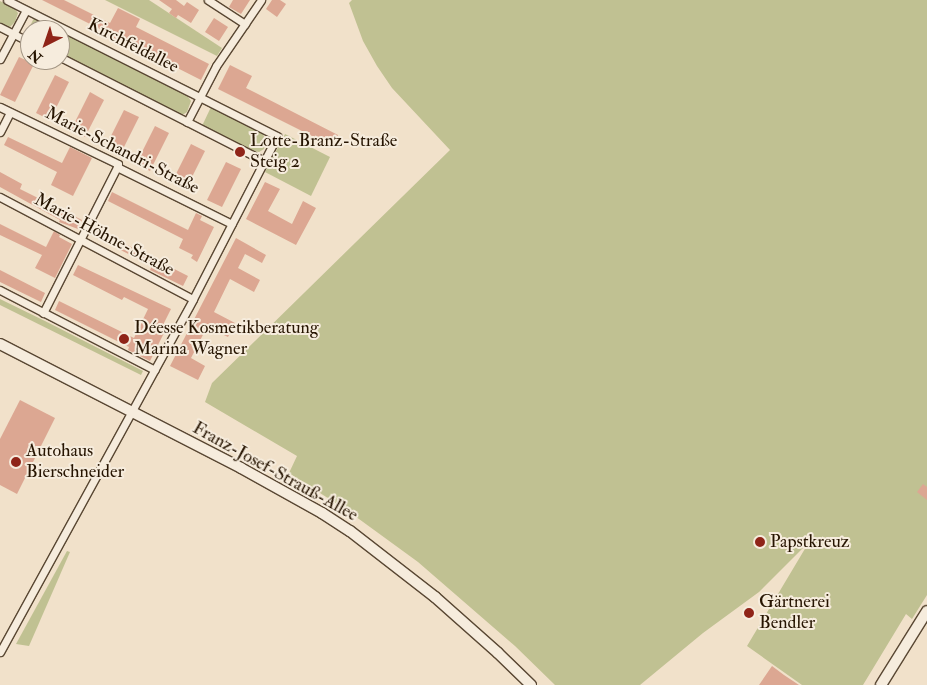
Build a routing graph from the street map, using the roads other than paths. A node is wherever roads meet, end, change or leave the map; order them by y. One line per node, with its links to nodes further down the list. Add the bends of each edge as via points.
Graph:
1 (7, 0): 4 (street, Kirchfeldallee)
2 (208, 0): 5 (street)
3 (260, 0): 5 (street)
4 (26, 10): 7 (street); 11 (street, Kirchfeldallee)
5 (245, 24): 11 (street, via 216,66)
6 (0, 27): 7 (street)
7 (14, 34): 8 (street); 9 (street)
8 (20, 37)
9 (0, 59)
10 (70, 63): 14 (street)
11 (200, 97): 14 (street); 16 (street, Kirchfeldallee, via 277,136)
12 (0, 107): 13 (street, Marie-Schandri-Straße)
13 (10, 112): 15 (street); 17 (street, Marie-Schandri-Straße)
14 (187, 122): 16 (street)
15 (0, 132)
16 (264, 161): 19 (street, Kirchfeldallee)
17 (117, 166): 19 (street, Marie-Schandri-Straße); 20 (street)
18 (0, 197): 20 (street, Marie-Höhne-Straße)
19 (232, 224): 22 (street, Kirchfeldallee)
20 (80, 240): 22 (street, Marie-Höhne-Straße); 23 (street)
21 (0, 290): 23 (street)
22 (194, 299): 25 (street, Kirchfeldallee)
23 (43, 313): 25 (street)
24 (0, 344): 26 (street, Franz-Josef-Strauß-Allee)
25 (155, 370): 26 (street, Kirchfeldallee)
26 (131, 412): 28 (street, Kirchfeldallee); 29 (street, Franz-Josef-Strauß-Allee, via 287,493 350,532 435,597)
27 (927, 611): 30 (street)
28 (0, 652)
29 (531, 685)
30 (881, 685)

